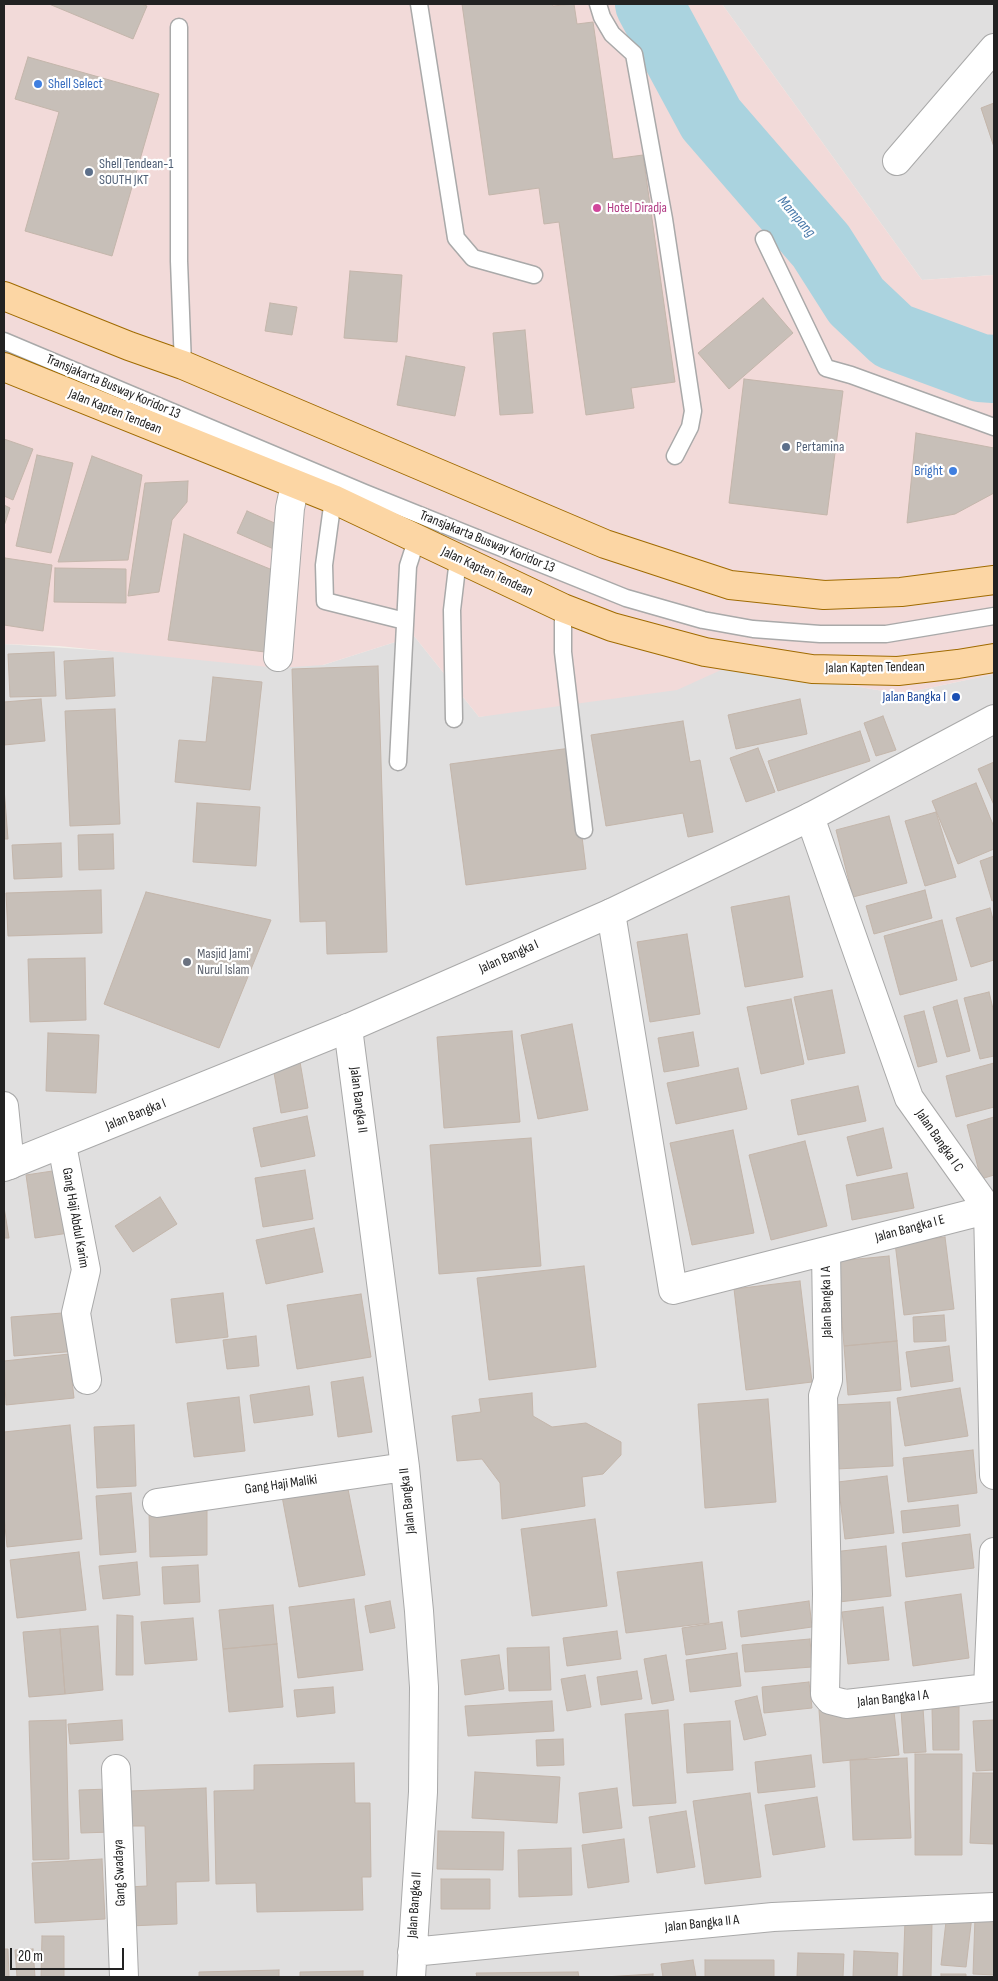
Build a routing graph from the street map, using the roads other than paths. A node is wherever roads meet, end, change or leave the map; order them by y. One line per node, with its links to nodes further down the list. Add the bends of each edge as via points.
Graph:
1 (419, 4): 7 (lane, via 456,238 473,258)
2 (598, 4): 13 (lane, via 612,34 634,54 664,219 693,411 690,427)
3 (180, 26): 10 (lane)
4 (994, 48): 5 (street)
5 (898, 161)
6 (764, 239): 12 (lane, via 826,368)
7 (534, 275)
8 (4, 296): 10 (main road)
9 (4, 341): 20 (lane, Transjakarta Busway Koridor 13, via 617,595 703,620 753,629 886,634)
10 (183, 365): 18 (main road, via 605,544 730,585 824,595 901,592)
11 (4, 367): 14 (main road, Jalan Kapten Tendean)
12 (994, 427)
13 (675, 456)
14 (295, 485): 15 (main road, Jalan Kapten Tendean); 22 (street, via 290,508)
15 (333, 499): 16 (main road, Jalan Kapten Tendean); 21 (lane, via 324,565 325,601)
16 (417, 538): 17 (main road, Jalan Kapten Tendean); 21 (lane, via 408,566)
17 (458, 559): 19 (main road, Jalan Kapten Tendean); 24 (lane, via 452,610)
18 (994, 580)
19 (562, 608): 23 (main road, Jalan Kapten Tendean, via 612,627 705,652 812,668 898,671); 28 (lane, via 565,670)
20 (994, 616)
21 (405, 622): 26 (lane)
22 (278, 657)
23 (994, 658)
24 (454, 719)
25 (994, 719): 27 (street, Jalan Bangka I)
26 (398, 762)
27 (810, 817): 29 (street, Jalan Bangka I); 34 (street, Jalan Bangka I C, via 909,1098)
28 (584, 830)
29 (611, 913): 30 (street, Jalan Bangka I); 35 (street, Jalan Bangka I A, via 673,1290)
30 (348, 1028): 32 (street, Jalan Bangka I); 37 (street, Jalan Bangka II)
31 (4, 1106): 33 (street, Jalan Bangka I)
32 (62, 1145): 33 (street, Jalan Bangka I); 36 (street, Gang Haji Abdul Karim, via 86,1270 76,1313)
33 (7, 1166)
34 (991, 1208): 35 (street, Jalan Bangka I E); 38 (street)
35 (826, 1251): 41 (street, Jalan Bangka I A, via 828,1380 823,1396 827,1594 825,1694 830,1700 846,1704)
36 (87, 1380)
37 (405, 1467): 39 (street, Gang Haji Maliki); 44 (street, Jalan Bangka II, via 424,1687 423,1792)
38 (994, 1476)
39 (157, 1502)
40 (994, 1552): 41 (street)
41 (991, 1687)
42 (116, 1769): 45 (street, Gang Swadaya)
43 (994, 1906): 44 (street, Jalan Bangka II A, via 773,1917)
44 (411, 1965)
45 (124, 1977)

